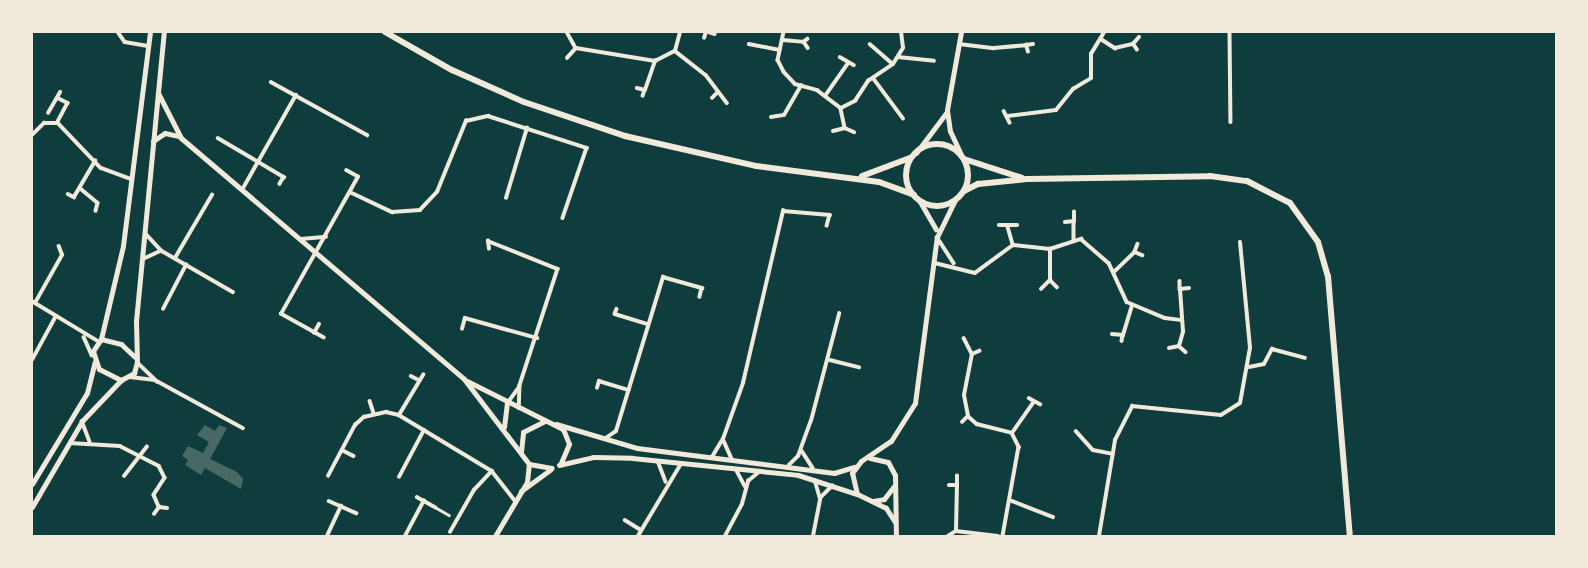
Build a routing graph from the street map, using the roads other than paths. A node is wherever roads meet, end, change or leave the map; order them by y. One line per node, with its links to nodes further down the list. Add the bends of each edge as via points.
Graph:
1 (118, 32): 24 (street, via 125,41)
2 (150, 32): 24 (street)
3 (164, 32): 46 (street)
4 (385, 32): 79 (main road, via 426,58 535,106 625,136 756,166)
5 (567, 32): 26 (street)
6 (680, 32): 30 (street)
7 (708, 32): 13 (street); 15 (street)
8 (785, 32): 17 (street)
9 (901, 32): 34 (street, via 905,37)
10 (961, 32): 20 (street)
11 (1104, 32): 16 (street)
12 (1230, 32): 62 (street)
13 (715, 34)
14 (1139, 37): 22 (street)
15 (704, 38)
16 (1101, 39): 22 (street, via 1115,48); 41 (street, via 1091,54)
17 (783, 40): 27 (street, via 806,41); 28 (street)
18 (749, 44): 25 (street)
19 (870, 44): 39 (street)
20 (959, 44): 23 (street); 56 (street)
21 (1033, 44): 23 (street)
22 (1133, 44): 29 (street)
23 (1026, 45): 31 (street)
24 (148, 46): 80 (street)
25 (758, 46): 28 (street); 32 (street)
26 (576, 48): 35 (street); 36 (street)
27 (808, 48)
28 (779, 50): 45 (street, via 784,72)
29 (1137, 50)
30 (676, 51): 36 (street); 49 (street)
31 (1028, 52)
32 (756, 53)
33 (840, 57): 38 (street)
34 (898, 57): 37 (street); 39 (street)
35 (567, 58)
36 (655, 61): 47 (street, via 644,93)
37 (934, 61)
38 (847, 64): 40 (street); 51 (street)
39 (893, 64): 42 (street)
40 (854, 65)
41 (1091, 78): 44 (street); 59 (street, via 1052,113)
42 (873, 79): 55 (street, via 855,101); 61 (street)
43 (271, 82): 50 (street)
44 (1098, 83)
45 (801, 86): 51 (street); 60 (street, via 785,115)
46 (156, 87): 71 (street); 73 (street)
47 (637, 88)
48 (60, 92): 52 (street)
49 (718, 92): 53 (street); 54 (street)
50 (296, 95): 70 (street); 77 (street)
51 (825, 96): 55 (street)
52 (58, 97): 58 (street); 63 (street, via 68,103)
53 (712, 98)
54 (727, 103)
55 (841, 108): 66 (street)
56 (947, 110): 74 (street); 75 (street, via 950,131)
57 (1004, 111): 59 (street)
58 (48, 113)
59 (1008, 116): 64 (street)
60 (771, 117)
61 (903, 118)
62 (1231, 122)
63 (58, 123): 69 (street, via 44,123); 76 (street)
64 (1010, 123)
65 (527, 128): 86 (street, via 488,116 470,118 436,195 420,210 392,212); 89 (street); 96 (street, via 587,148)
66 (845, 128): 67 (street); 68 (street)
67 (832, 131)
68 (855, 132)
69 (32, 135)
70 (367, 135)
71 (181, 138): 73 (street, via 165,133); 84 (street)
72 (218, 138): 77 (street)
73 (152, 144): 103 (street)
74 (914, 155): 75 (main road, via 939,144); 79 (main road, via 894,168); 90 (main road, via 906,177)
75 (962, 157): 81 (main road); 85 (main road, via 968,175)
76 (95, 161): 80 (street, via 109,174); 83 (street)
77 (258, 162): 82 (street, via 284,177); 84 (street)
78 (347, 171): 86 (street, via 358,177)
79 (857, 178): 90 (main road)
80 (133, 179): 151 (street)
81 (1027, 179): 85 (main road, via 978,184); 268 (main road, via 1231,178 1271,190 1301,213 1318,242 1328,276)
82 (280, 184)
83 (80, 188): 87 (street, via 74,197); 92 (street)
84 (242, 190): 106 (street)
85 (964, 191): 91 (main road)
86 (350, 192): 104 (street)
87 (68, 194)
88 (212, 195): 118 (street)
89 (506, 198)
90 (916, 198): 91 (main road, via 935,206); 105 (street, via 932,216)
91 (955, 200): 105 (street)
92 (99, 204): 93 (street); 94 (street)
93 (105, 204)
94 (96, 211)
95 (1073, 212): 97 (street)
96 (563, 218)
97 (1074, 221): 98 (street); 107 (street)
98 (1065, 222)
99 (999, 225): 102 (street)
100 (1017, 225): 102 (street)
101 (827, 226): 194 (street, via 830,215 783,211 743,383)
102 (1008, 227): 110 (street)
103 (145, 232): 114 (street); 119 (street)
104 (326, 237): 106 (street); 116 (street)
105 (937, 237): 120 (street); 122 (street)
106 (298, 238): 116 (street)
107 (1074, 239): 113 (street); 123 (street, via 1094,246)
108 (1240, 242): 164 (street)
109 (1138, 244): 115 (street)
110 (1013, 245): 113 (street); 122 (street, via 980,271 969,272)
111 (59, 247): 132 (street, via 62,255)
112 (489, 249): 149 (street, via 488,241 558,269)
113 (1050, 249): 124 (street)
114 (162, 251): 118 (street); 119 (street, via 154,250)
115 (1135, 252): 117 (street); 123 (street)
116 (317, 254): 144 (street, via 281,314); 168 (street)
117 (1142, 255)
118 (175, 258): 121 (street)
119 (143, 259): 159 (street)
120 (935, 263): 122 (street); 196 (street, via 919,387 909,415)
121 (186, 265): 130 (street); 133 (street)
122 (955, 265)
123 (1114, 272): 134 (street, via 1123,298)
124 (1050, 280): 126 (street); 128 (street)
125 (1180, 281): 129 (street)
126 (1057, 288)
127 (1189, 288): 129 (street)
128 (1041, 289)
129 (1180, 289): 140 (street)
130 (233, 292)
131 (700, 297): 142 (street, via 702,288 663,277)
132 (33, 302): 139 (street)
133 (167, 303): 135 (street); 136 (street)
134 (1132, 304): 140 (street); 147 (street)
135 (172, 306)
136 (163, 309)
137 (617, 309): 142 (street, via 615,314)
138 (839, 314): 162 (street)
139 (56, 315): 146 (street); 160 (street)
140 (1182, 320): 153 (street)
141 (319, 324): 144 (street)
142 (648, 324): 174 (street)
143 (462, 329): 149 (street, via 465,317)
144 (314, 333): 148 (street)
145 (1112, 334): 147 (street)
146 (83, 335): 151 (street); 161 (street)
147 (1124, 335): 152 (street)
148 (324, 338)
149 (537, 338): 172 (street)
150 (964, 338): 157 (street)
151 (99, 340): 159 (street, via 121,344); 161 (street)
152 (1122, 341)
153 (1179, 346): 154 (street); 156 (street)
154 (1169, 348)
155 (979, 351): 157 (street)
156 (1186, 352)
157 (972, 354): 183 (street, via 964,396)
158 (1305, 358): 164 (street, via 1272,349 1264,364)
159 (136, 359): 167 (street); 171 (street)
160 (32, 360)
161 (94, 360): 169 (street); 227 (street, via 87,393)
162 (830, 360): 163 (street); 201 (street)
163 (859, 367)
164 (1249, 367): 204 (street, via 1244,395 1229,414 1132,406)
165 (423, 374): 170 (street)
166 (411, 376): 170 (street)
167 (130, 377): 169 (street); 171 (street)
168 (464, 379): 177 (street); 190 (street)
169 (121, 380): 184 (street)
170 (419, 380): 182 (street)
171 (157, 381): 188 (street)
172 (520, 385): 177 (street); 180 (street)
173 (597, 388): 174 (street, via 599,381)
174 (629, 390): 191 (street)
175 (1030, 398): 178 (street)
176 (370, 401): 181 (street)
177 (507, 403): 180 (street); 190 (street)
178 (1033, 403): 179 (street); 193 (street)
179 (1040, 404)
180 (520, 409): 185 (street)
181 (374, 413): 182 (street); 202 (street, via 355,425)
182 (399, 415): 189 (street)
183 (968, 416): 186 (street); 193 (street, via 977,424)
184 (82, 421): 197 (street); 198 (street)
185 (545, 421): 187 (street); 203 (street, via 523,432)
186 (962, 422)
187 (556, 424): 195 (street); 215 (street, via 569,444)
188 (243, 428)
189 (424, 430): 219 (street); 224 (street)
190 (505, 430): 203 (street)
191 (617, 431): 195 (street); 199 (street)
192 (1076, 431): 204 (street, via 1093,450)
193 (1012, 433): 241 (street, via 1019,447)
194 (723, 439): 207 (street); 209 (street)
195 (602, 440): 199 (street)
196 (891, 441): 208 (street); 211 (street)
197 (67, 444): 198 (street); 243 (street)
198 (91, 444): 206 (street, via 120,446)
199 (624, 445): 207 (street)
200 (147, 447): 206 (street)
201 (801, 449): 214 (street); 217 (street)
202 (342, 450): 205 (street); 222 (street)
203 (522, 454): 213 (street)
204 (1113, 454): 267 (street)
205 (354, 456)
206 (141, 457): 221 (street); 244 (street, via 163,471 165,478 154,495)
207 (712, 457): 209 (street)
208 (867, 458): 211 (street); 216 (street)
209 (733, 459): 214 (street)
210 (658, 461): 212 (street); 215 (street, via 605,456); 228 (street)
211 (888, 462): 226 (street)
212 (682, 463): 218 (street); 228 (street)
213 (529, 464): 215 (street); 233 (street)
214 (789, 465): 217 (street)
215 (555, 466): 233 (street)
216 (855, 467): 217 (street, via 834,473); 234 (street, via 851,481)
217 (813, 468)
218 (736, 469): 220 (street); 232 (street)
219 (492, 471): 237 (street); 251 (street)
220 (760, 471): 225 (street); 232 (street)
221 (124, 476)
222 (328, 476)
223 (957, 476): 231 (street)
224 (399, 477)
225 (813, 478): 229 (street); 236 (street)
226 (895, 482): 240 (street, via 884,499); 253 (street)
227 (32, 484)
228 (666, 484): 254 (street)
229 (835, 484): 234 (street); 236 (street)
230 (950, 485): 231 (street)
231 (957, 485): 255 (street)
232 (745, 488): 261 (street)
233 (521, 491): 237 (street)
234 (857, 494): 240 (street)
235 (417, 497): 239 (street)
236 (820, 499): 262 (street)
237 (514, 500): 259 (street)
238 (329, 501): 242 (street)
239 (424, 501): 245 (street); 258 (street)
240 (870, 501): 253 (street, via 886,509)
241 (1012, 501): 250 (street); 266 (street)
242 (341, 506): 247 (street); 257 (street)
243 (32, 507)
244 (159, 507): 246 (street); 248 (street)
245 (435, 507): 249 (street)
246 (167, 508)
247 (356, 513)
248 (154, 514)
249 (449, 515): 251 (street)
250 (1053, 517)
251 (456, 519): 256 (street)
252 (625, 520): 254 (street)
253 (895, 522): 263 (street)
254 (642, 530): 260 (street)
255 (956, 531): 264 (street); 265 (street)
256 (450, 532)
257 (327, 537)
258 (405, 537)
259 (495, 537)
260 (638, 537)
261 (725, 537)
262 (813, 537)
263 (896, 537)
264 (948, 537)
265 (998, 537)
266 (1003, 537)
267 (1099, 537)
268 (1350, 537)

